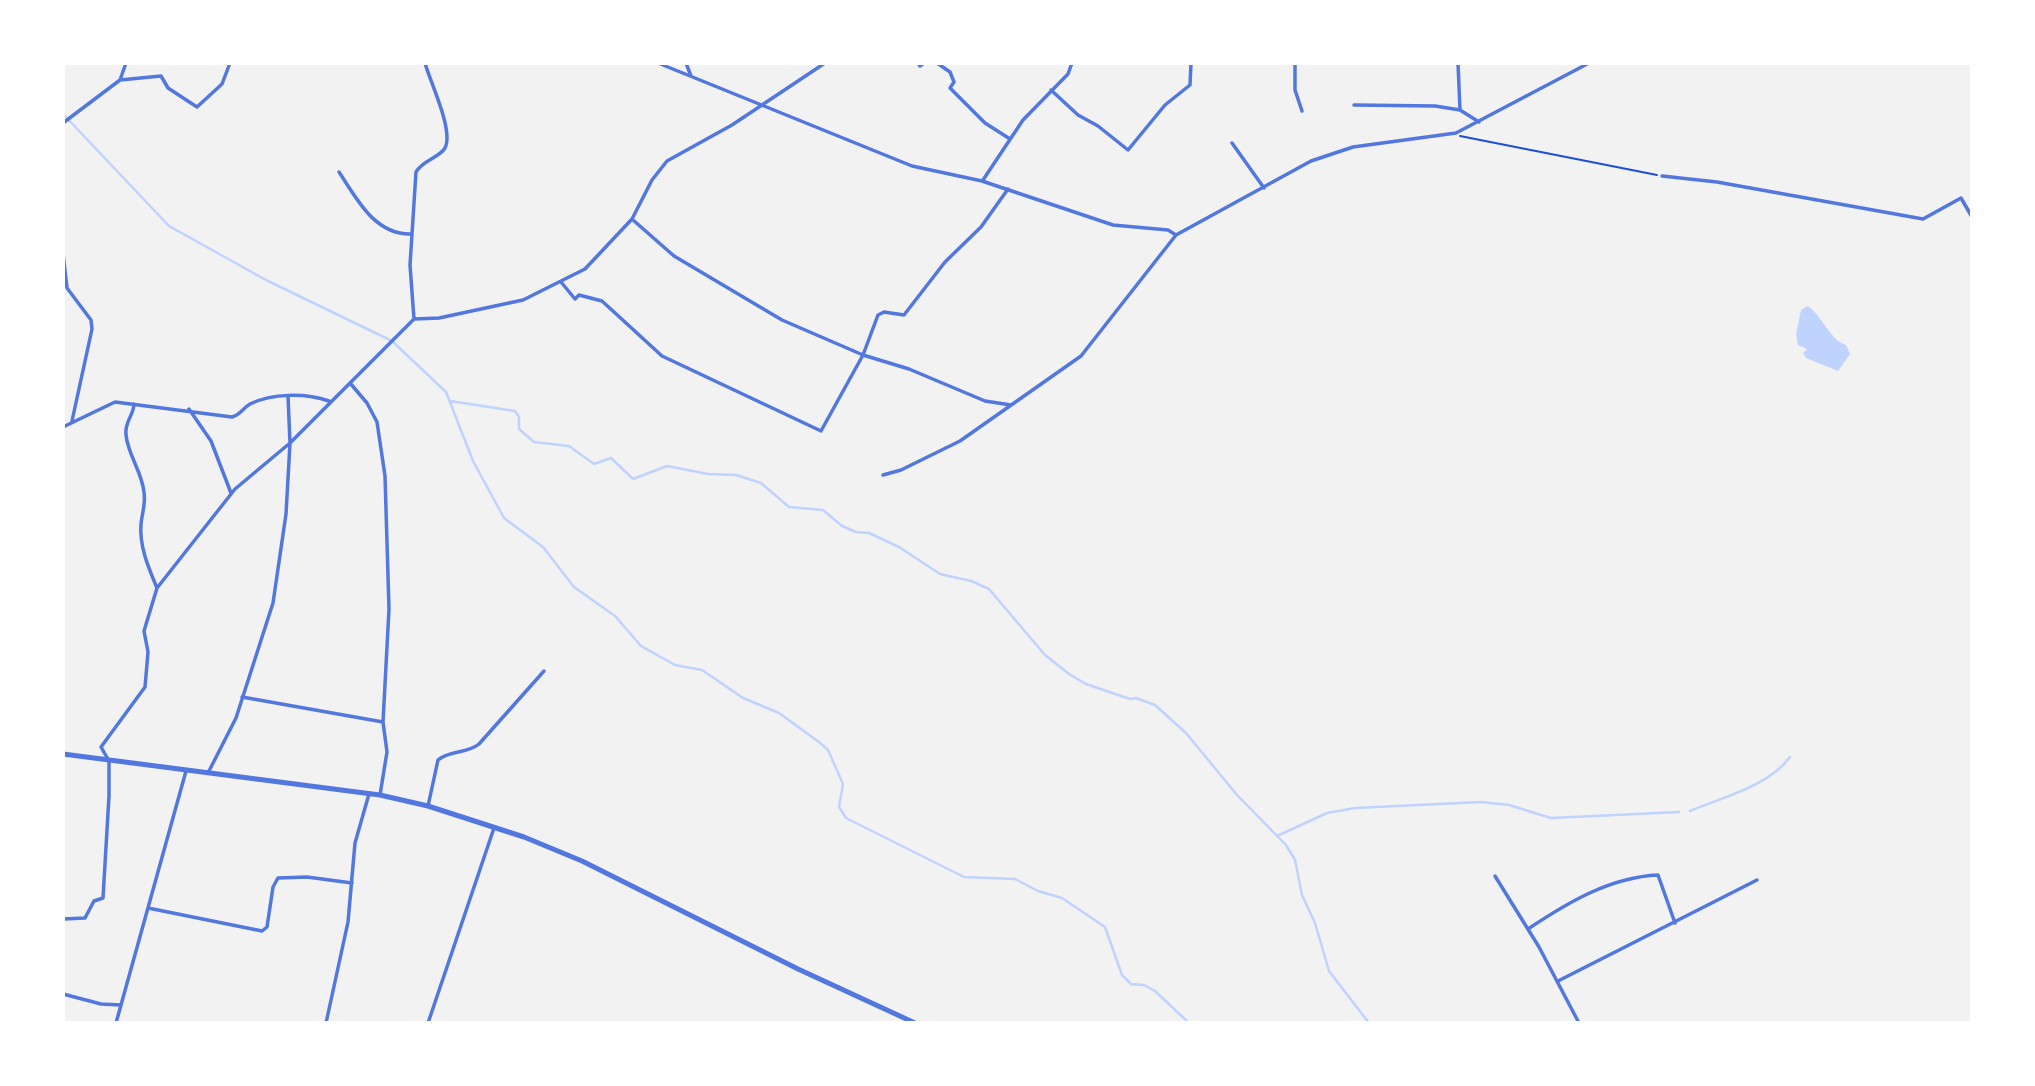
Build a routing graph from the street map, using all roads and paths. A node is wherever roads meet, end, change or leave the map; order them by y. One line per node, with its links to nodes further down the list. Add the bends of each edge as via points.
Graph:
1 (126, 63): 16 (street)
2 (230, 63): 16 (street, via 222,84 197,107 168,88 161,76)
3 (425, 63): 34 (street, via 447,145 416,172)
4 (657, 63): 15 (street)
5 (686, 63): 15 (street)
6 (825, 63): 18 (street)
7 (918, 63): 8 (street)
8 (925, 63)
9 (937, 63): 25 (street, via 950,72 954,82 950,88 967,107)
10 (1072, 63): 17 (street, via 1068,74)
11 (1191, 63): 17 (street, via 1190,85 1165,105 1128,150)
12 (1295, 63): 21 (street)
13 (1458, 63): 20 (street)
14 (1589, 63): 22 (street)
15 (691, 76): 18 (street)
16 (120, 80): 23 (street)
17 (1051, 90): 25 (street)
18 (761, 103): 29 (street, via 912,166); 33 (street, via 667,161)
19 (1354, 105): 20 (street)
20 (1460, 110): 22 (street)
21 (1302, 111)
22 (1479, 122): 24 (street)
23 (63, 123)
24 (1456, 133): 28 (path, via 1477,141); 30 (street, via 1353,147 1311,161)
25 (1010, 139): 29 (street)
26 (1232, 143): 30 (street)
27 (340, 172): 34 (street, via 382,227)
28 (1661, 176): 32 (street, via 1923,219 1961,198)
29 (982, 181): 31 (street)
30 (1264, 188): 35 (street)
31 (1008, 189): 35 (street, via 1086,218); 39 (street, via 982,227 945,262 904,315 878,314)
32 (1972, 217)
33 (632, 219): 37 (street, via 584,269); 39 (street, via 697,271 782,320)
34 (410, 234): 38 (street)
35 (1177, 234): 44 (street, via 1081,356)
36 (63, 253): 46 (street, via 67,288 91,320 92,329)
37 (561, 282): 38 (street, via 523,300); 39 (street, via 575,299 579,295 602,302 662,356 821,431)
38 (414, 319): 40 (street)
39 (863, 355): 44 (street, via 985,401)
40 (349, 383): 42 (street); 54 (street, via 377,422 385,476 389,609)
41 (288, 396): 42 (street); 45 (street, via 248,405 232,417); 48 (street)
42 (329, 401): 48 (street)
43 (134, 403): 45 (street); 46 (street, via 115,402); 51 (street, via 125,435 144,488 144,550)
44 (1014, 405): 49 (street, via 960,441)
45 (189, 409): 50 (street, via 211,441)
46 (72, 421): 47 (street)
47 (63, 427)
48 (290, 443): 50 (street); 53 (street, via 286,514 273,603)
49 (883, 475)
50 (232, 493): 51 (street)
51 (157, 588): 56 (street, via 144,631 148,652 145,687 101,747)
52 (544, 671): 61 (street, via 479,744 438,760)
53 (242, 697): 54 (street); 58 (street)
54 (383, 722): 60 (street, via 387,752)
55 (63, 754): 56 (street)
56 (108, 761): 57 (street); 67 (street, via 103,898 94,901 85,918)
57 (186, 771): 58 (street); 66 (street)
58 (208, 773): 59 (street)
59 (369, 794): 60 (street); 65 (street, via 355,842)
60 (380, 795): 61 (street)
61 (428, 806): 62 (street)
62 (494, 828): 75 (street); 76 (street, via 582,861)
63 (1495, 876): 69 (street)
64 (1756, 880): 68 (street)
65 (352, 883): 66 (street, via 278,878 267,928 262,931); 74 (street)
66 (148, 908): 72 (street)
67 (63, 919)
68 (1675, 924): 69 (street, via 1658,875 1619,882 1567,903); 70 (street)
69 (1528, 929): 70 (street)
70 (1558, 981): 77 (street)
71 (63, 994): 72 (street)
72 (121, 1005): 73 (street)
73 (116, 1023)
74 (326, 1023)
75 (428, 1023)
76 (915, 1023)
77 (1579, 1023)

